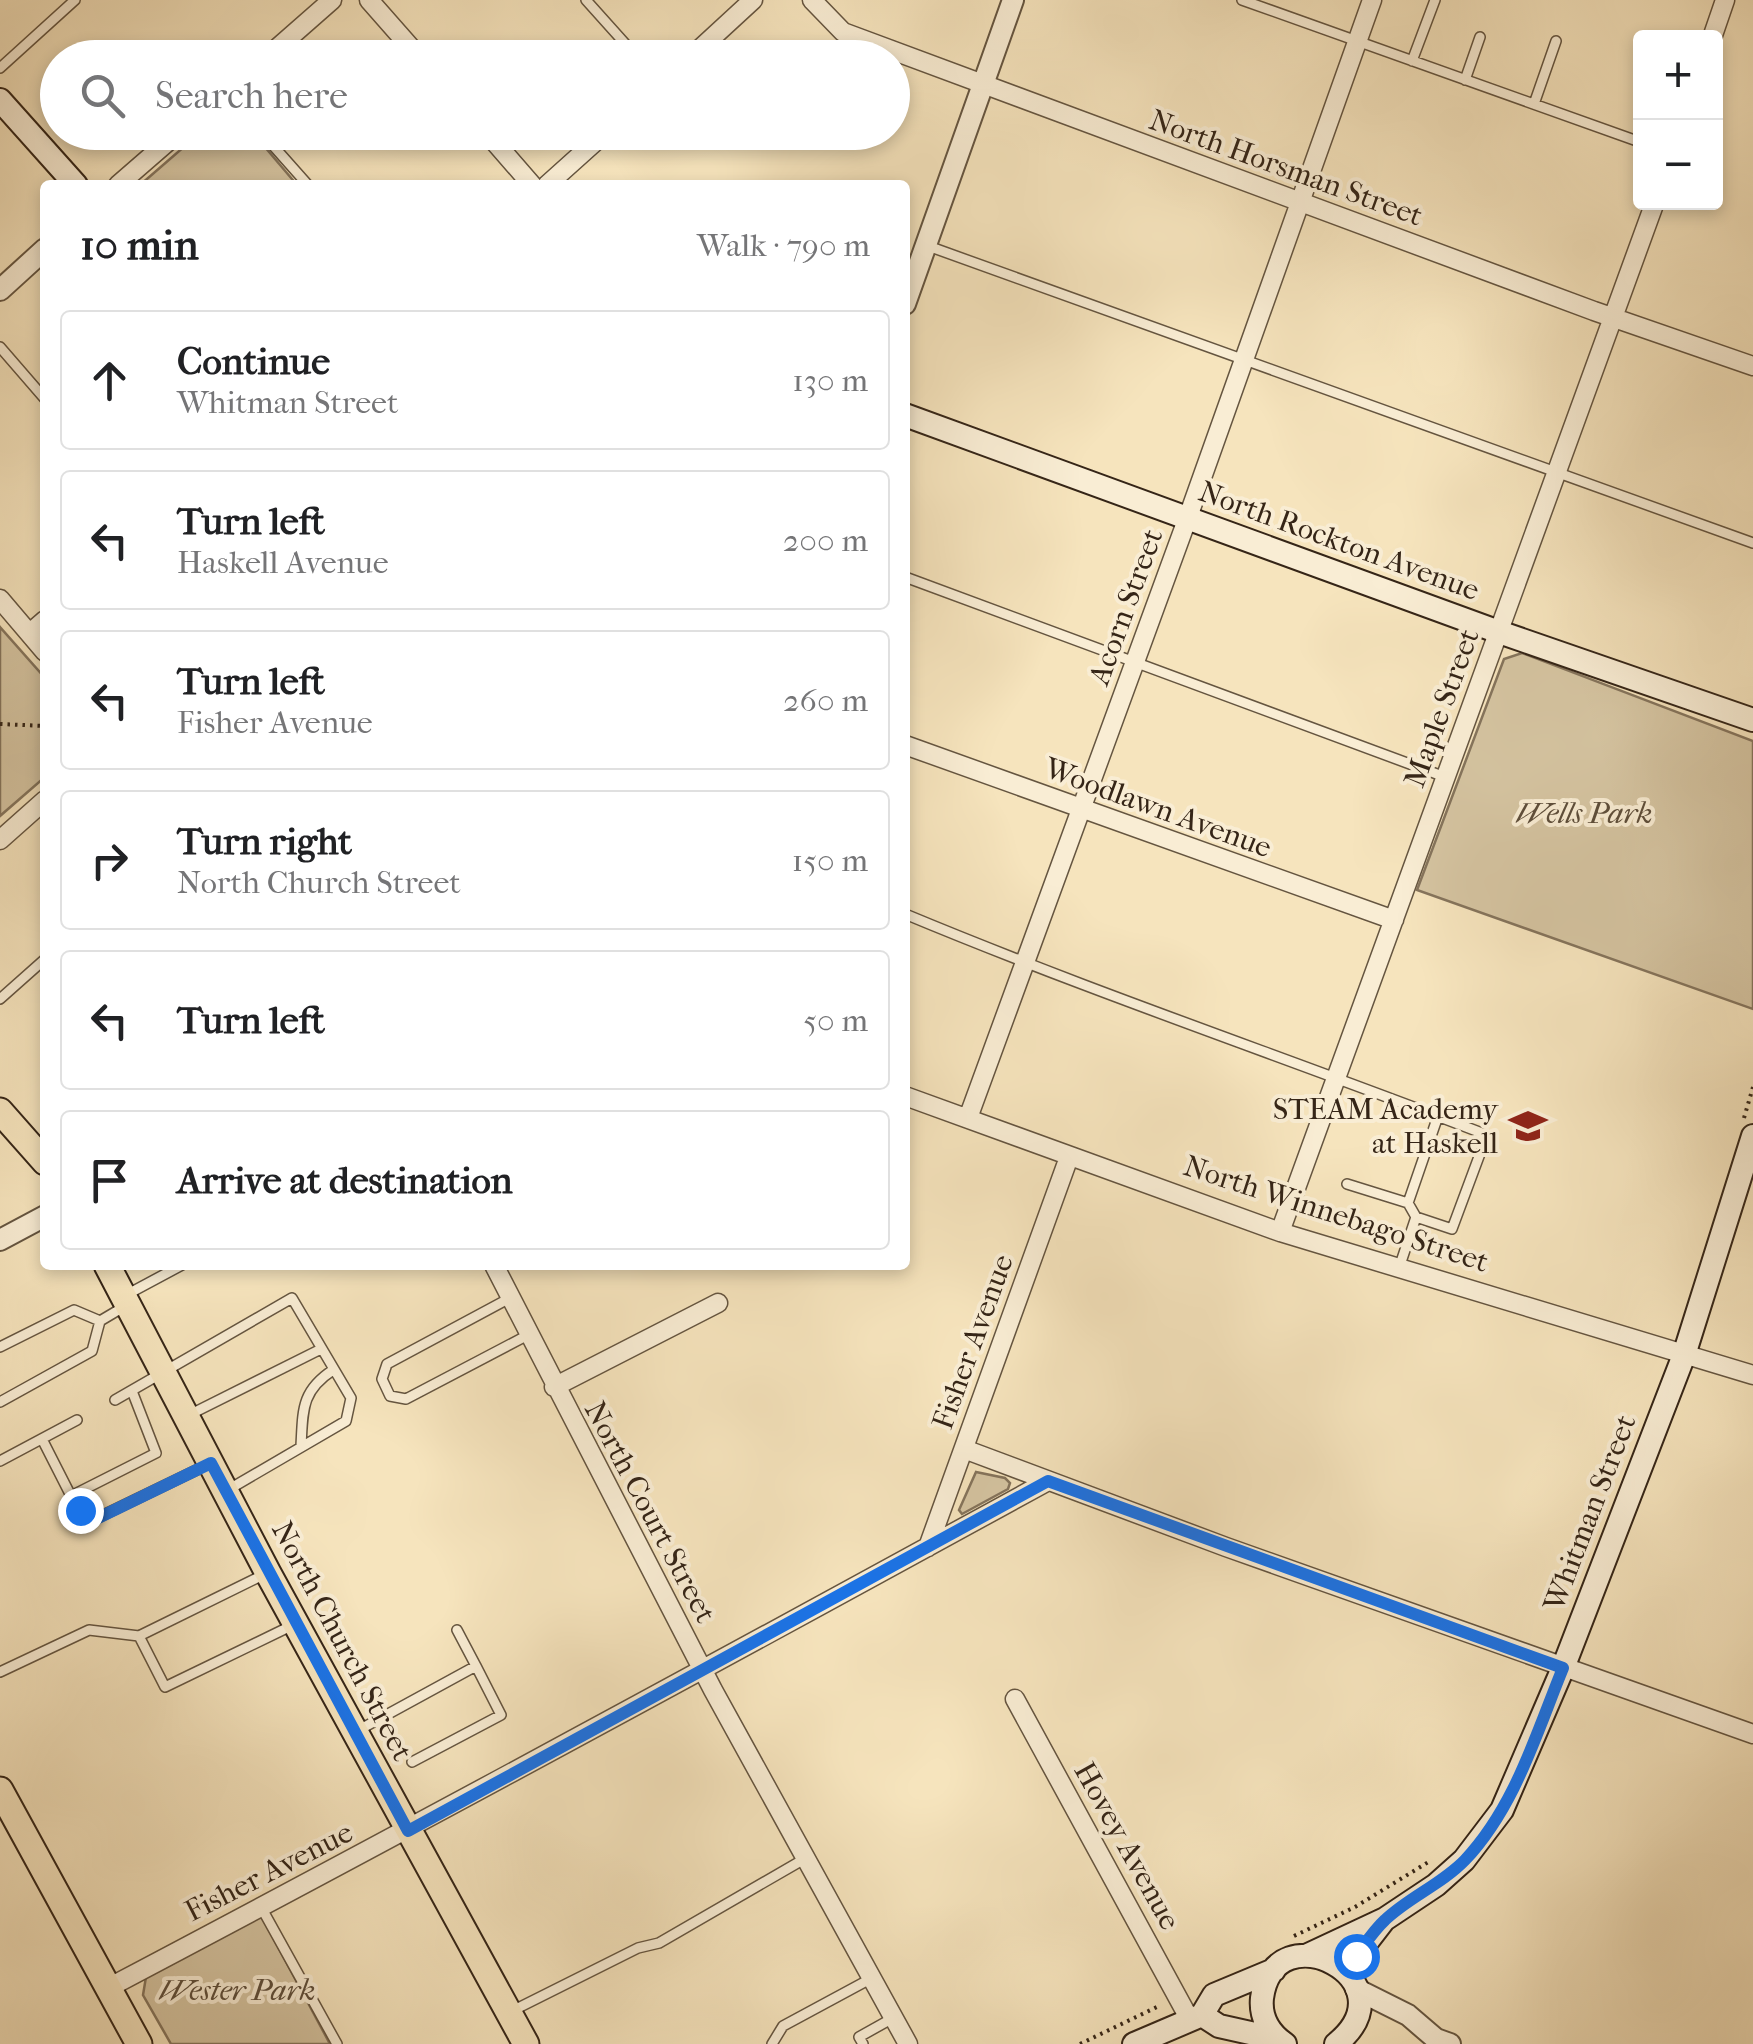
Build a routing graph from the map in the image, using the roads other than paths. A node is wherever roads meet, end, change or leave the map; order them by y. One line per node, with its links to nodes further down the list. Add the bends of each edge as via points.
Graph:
1 (74, 0): 23 (lane)
2 (332, 0): 14 (street)
3 (369, 0): 15 (street)
4 (586, 0): 16 (lane)
5 (754, 0): 17 (street)
6 (812, 0): 18 (street, North Horsman Street, via 843,32)
7 (1013, 0): 25 (street)
8 (1242, 0): 19 (lane)
9 (1372, 0): 19 (street, Acorn Street)
10 (1435, 0): 22 (lane)
11 (1725, 0): 12 (street)
12 (1715, 30)
13 (1480, 36): 24 (lane)
14 (286, 40)
15 (404, 40)
16 (622, 40)
17 (710, 40)
18 (864, 40)
19 (1357, 41): 22 (lane); 40 (street, Acorn Street)
20 (1556, 41): 27 (lane)
21 (910, 58): 25 (street, North Horsman Street)
22 (1412, 61): 24 (lane)
23 (0, 68)
24 (1466, 80): 27 (lane)
25 (982, 86): 40 (street, North Horsman Street); 42 (street)
26 (0, 100): 29 (main road)
27 (1534, 104): 28 (lane)
28 (1633, 139)
29 (40, 145)
30 (45, 150): 35 (main road)
31 (158, 150): 36 (street)
32 (277, 150): 37 (lane)
33 (502, 150): 38 (street)
34 (586, 150): 39 (street)
35 (72, 180)
36 (124, 180)
37 (304, 180)
38 (528, 180)
39 (553, 180)
40 (1300, 203): 46 (street, North Horsman Street); 48 (street, Acorn Street)
41 (1652, 210): 46 (street, Maple Street)
42 (926, 245): 45 (street); 48 (lane)
43 (40, 254): 44 (street)
44 (0, 290)
45 (910, 290)
46 (1613, 318): 49 (street, North Horsman Street); 52 (street, Maple Street)
47 (0, 348): 50 (lane)
48 (1242, 362): 52 (lane); 53 (street, Acorn Street)
49 (1753, 366)
50 (40, 394)
51 (910, 417): 53 (main road, North Rockton Avenue)
52 (1557, 475): 54 (lane); 58 (street, Maple Street)
53 (1188, 517): 58 (main road, North Rockton Avenue); 61 (street, Acorn Street)
54 (1753, 543)
55 (910, 579): 61 (lane)
56 (0, 600): 59 (street)
57 (40, 624): 59 (street)
58 (1498, 632): 62 (main road, North Rockton Avenue); 64 (street, Maple Street)
59 (30, 633): 60 (street)
60 (40, 646)
61 (1134, 661): 64 (lane); 66 (street, Acorn Street)
62 (1753, 720)
63 (910, 747): 66 (street, Woodlawn Avenue)
64 (1446, 777): 69 (street, Maple Street)
65 (40, 804): 67 (street)
66 (1081, 810): 69 (street, Woodlawn Avenue); 71 (street, Acorn Street)
67 (0, 840)
68 (910, 916): 71 (lane)
69 (1394, 920): 73 (street, Maple Street)
70 (40, 963): 72 (lane)
71 (1023, 963): 73 (lane); 77 (street, Acorn Street)
72 (0, 999)
73 (1336, 1076): 76 (lane); 85 (street, Maple Street)
74 (910, 1098): 77 (street, North Winnebago Street)
75 (0, 1111): 79 (main road)
76 (1438, 1116): 82 (lane); 83 (lane, via 1487,1135 1452,1229)
77 (968, 1118): 80 (street, North Winnebago Street)
78 (1753, 1136): 98 (main road, Whitman Street)
79 (40, 1156)
80 (1069, 1157): 85 (street, North Winnebago Street); 110 (street, Fisher Avenue)
81 (1346, 1184): 82 (lane)
82 (1408, 1204): 83 (lane)
83 (1416, 1217): 87 (lane)
84 (40, 1219): 86 (street)
85 (1280, 1232): 87 (street, North Winnebago Street)
86 (0, 1240)
87 (1399, 1268): 98 (street, North Winnebago Street)
88 (110, 1270): 92 (main road, North Church Street)
89 (174, 1270): 92 (lane)
90 (496, 1270): 91 (street, North Court Street)
91 (510, 1298): 95 (street, North Court Street); 95 (lane, via 387,1364 382,1379 390,1396 406,1400)
92 (126, 1300): 94 (lane); 100 (main road, North Church Street)
93 (718, 1303): 102 (street)
94 (100, 1321): 96 (lane, via 74,1310); 105 (lane, via 92,1351)
95 (528, 1335): 102 (street, North Court Street)
96 (0, 1347)
97 (320, 1349): 99 (lane); 100 (lane, via 292,1298); 106 (lane)
98 (1684, 1355): 101 (street, North Winnebago Street); 122 (main road, Whitman Street)
99 (333, 1370): 109 (lane, via 309,1390); 109 (lane, via 351,1398 346,1421)
100 (164, 1372): 103 (lane); 106 (main road, North Church Street)
101 (1753, 1375)
102 (554, 1387): 123 (street, North Court Street)
103 (132, 1392): 104 (lane); 115 (lane, via 156,1453)
104 (115, 1400)
105 (0, 1402)
106 (187, 1416): 112 (main road, North Church Street)
107 (77, 1420): 108 (lane)
108 (42, 1439): 111 (lane); 115 (lane)
109 (301, 1446): 114 (lane)
110 (964, 1449): 113 (street); 116 (street, Fisher Avenue)
111 (0, 1461)
112 (211, 1463): 114 (main road, North Church Street); 115 (lane, via 92,1521)
113 (1048, 1481): 116 (street, Fisher Avenue); 122 (street)
114 (225, 1491): 117 (main road, North Church Street)
115 (71, 1496)
116 (928, 1546): 123 (street, Fisher Avenue)
117 (268, 1573): 118 (main road, North Church Street); 120 (lane)
118 (297, 1623): 120 (lane, via 165,1686); 126 (main road, North Church Street)
119 (457, 1630): 121 (lane)
120 (139, 1636): 124 (lane, via 88,1630)
121 (476, 1666): 126 (lane); 128 (lane, via 501,1714)
122 (1563, 1668): 127 (street); 133 (main road, Whitman Street, via 1516,1782 1485,1836 1436,1885)
123 (701, 1669): 130 (street, Fisher Avenue); 131 (street, North Court Street)
124 (0, 1672)
125 (1016, 1700): 140 (street, Hovey Avenue)
126 (355, 1733): 130 (main road, North Church Street)
127 (1753, 1734)
128 (412, 1762)
129 (0, 1790): 138 (main road)
130 (408, 1831): 132 (street, Fisher Avenue); 139 (main road, North Church Street)
131 (806, 1858): 136 (street, North Court Street); 139 (lane, via 660,1943)
132 (260, 1905): 138 (street, Fisher Avenue); 146 (lane)
133 (1386, 1919): 134 (main road, Whitman Street); 137 (main road, Whitman Street, via 1356,1956)
134 (1308, 1954): 135 (main road, Whitman Street); 137 (main road, via 1332,1960)
135 (1274, 1970): 140 (main road, via 1214,1995); 143 (main road, via 1262,2005 1269,2029)
136 (872, 1978): 141 (street, North Court Street); 148 (lane, via 783,2026)
137 (1354, 1983): 144 (street); 152 (main road, Whitman Street, via 1358,2014)
138 (108, 1988): 145 (main road)
139 (508, 2013): 147 (main road, North Church Street)
140 (1196, 2017): 143 (main road); 151 (main road)
141 (894, 2018): 142 (lane); 150 (street, North Court Street)
142 (861, 2040): 149 (lane)
143 (1281, 2041)
144 (1443, 2042): 153 (street)
145 (139, 2044)
146 (337, 2044)
147 (526, 2044)
148 (772, 2044)
149 (846, 2044)
150 (908, 2044)
151 (1134, 2044)
152 (1337, 2044)
153 (1414, 2044)

